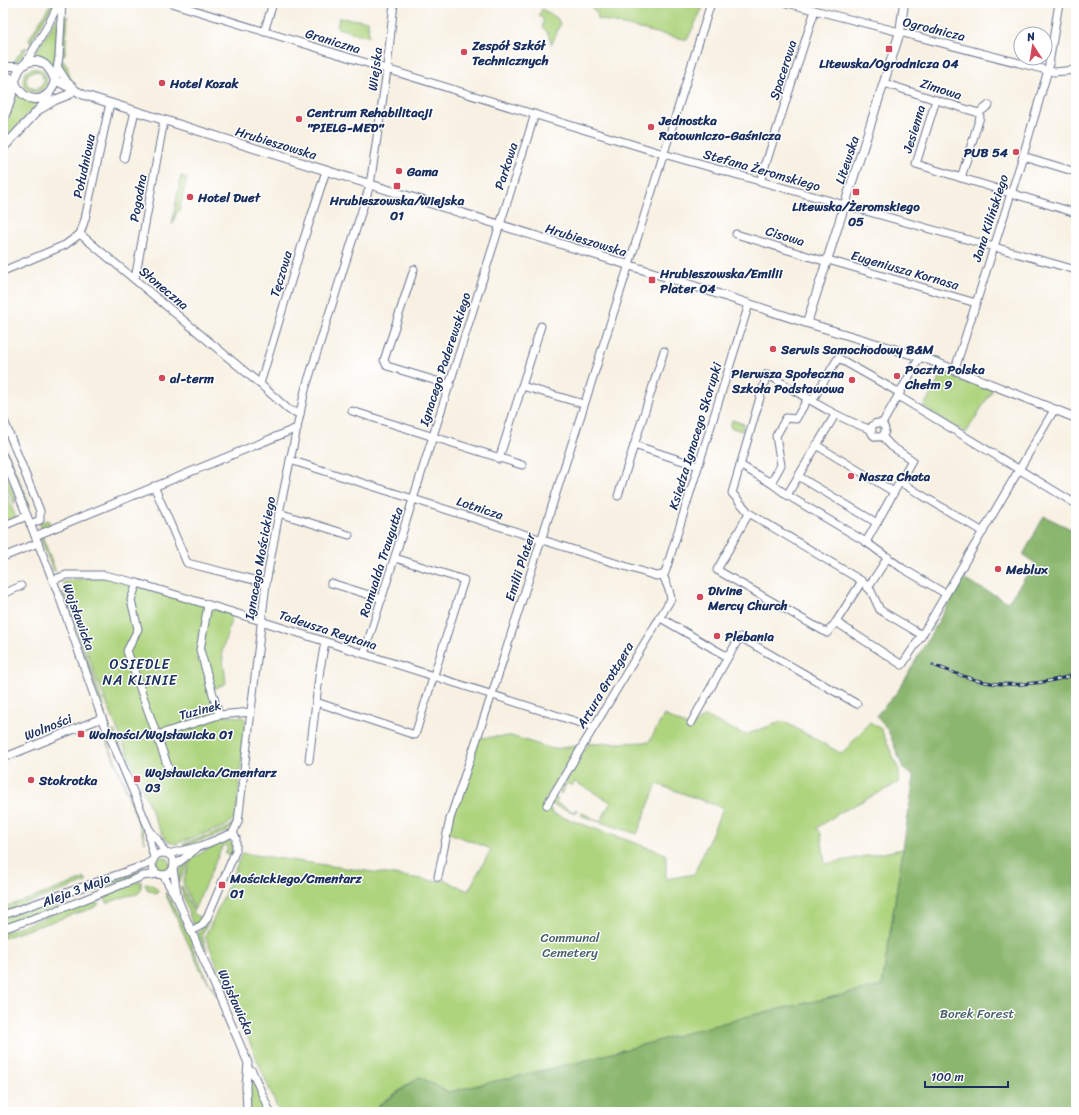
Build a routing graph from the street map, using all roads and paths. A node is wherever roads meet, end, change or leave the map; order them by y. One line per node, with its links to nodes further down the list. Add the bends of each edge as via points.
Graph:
1 (61, 3): 13 (street); 15 (street)
2 (171, 3): 9 (street, Graniczna)
3 (273, 3): 11 (street)
4 (394, 3): 16 (street, Wiejska)
5 (711, 3): 38 (street, Emilii Plater)
6 (787, 3): 10 (street, Ogrodnicza)
7 (904, 3): 12 (main road, Litewska)
8 (1059, 3): 17 (street, Jana Kilińskiego)
9 (179, 4): 11 (street, Graniczna)
10 (814, 10): 12 (street, Ogrodnicza); 44 (street, Spacerowa)
11 (264, 32): 16 (street, Graniczna)
12 (900, 32): 17 (street, Ogrodnicza); 23 (main road, Litewska)
13 (24, 65): 14 (street); 21 (main road, via 35,61 43,63); 22 (main road)
14 (3, 66)
15 (58, 68): 21 (street); 26 (street, via 68,82)
16 (387, 70): 34 (street, Graniczna); 45 (street, Wiejska)
17 (1048, 70): 18 (street, Ogrodnicza); 39 (street, Jana Kilińskiego)
18 (1076, 70)
19 (3, 72): 22 (street)
20 (3, 77): 27 (main road, via 7,82)
21 (55, 80): 24 (main road); 26 (main road)
22 (15, 82): 24 (main road, via 20,92 28,98 40,99); 27 (main road)
23 (884, 83): 28 (street, Zimowa); 47 (main road, Litewska)
24 (49, 94): 25 (main road); 31 (main road)
25 (70, 94): 26 (main road); 31 (main road)
26 (82, 94): 29 (main road, Hrubieszowska)
27 (11, 100): 35 (main road)
28 (936, 100): 33 (street, Zimowa); 43 (street, Jesienna, via 916,164)
29 (110, 103): 32 (main road, Hrubieszowska); 50 (street, Południowa)
30 (989, 105): 33 (street)
31 (37, 111): 37 (main road)
32 (135, 111): 36 (main road, Hrubieszowska); 40 (street)
33 (978, 113): 43 (street, via 980,117)
34 (535, 114): 38 (street, Stefana Żeromskiego); 49 (street, Parkowa)
35 (3, 119)
36 (164, 120): 41 (main road, Hrubieszowska); 58 (street, Pogodna)
37 (3, 148)
38 (664, 154): 44 (street, Stefana Żeromskiego); 54 (street, Emilii Plater)
39 (1023, 156): 42 (street); 46 (street, Jana Kilińskiego)
40 (124, 158)
41 (326, 171): 45 (main road, Hrubieszowska); 66 (street, Tęczowa)
42 (1076, 172)
43 (961, 178): 46 (street)
44 (760, 182): 47 (street, Stefana Żeromskiego)
45 (370, 185): 49 (main road, Hrubieszowska); 74 (street, Ignacego Mościckiego)
46 (1010, 193): 48 (street); 52 (street, Jana Kilińskiego)
47 (845, 206): 52 (street, Stefana Żeromskiego); 53 (main road, Litewska)
48 (1076, 213)
49 (500, 226): 54 (main road, Hrubieszowska); 67 (street, Ignacego Paderewskiego)
50 (80, 234): 57 (street, via 65,245); 58 (street, Słoneczna)
51 (736, 234): 53 (street, Cisowa)
52 (993, 246): 56 (street, Stefana Żeromskiego); 59 (street, Jana Kilińskiego)
53 (828, 261): 59 (street, Eugeniusza Kornasa); 61 (main road, Litewska)
54 (629, 266): 60 (main road, Hrubieszowska); 71 (street, Emilii Plater)
55 (414, 269): 67 (street, via 384,360 387,366)
56 (1076, 270)
57 (3, 271)
58 (135, 279): 66 (street, Słoneczna)
59 (976, 303): 65 (street, Jana Kilińskiego)
60 (749, 304): 61 (main road, Hrubieszowska); 90 (street, Księdza Ignacego Skorupki)
61 (807, 323): 64 (main road, Hrubieszowska)
62 (541, 326): 68 (street)
63 (664, 351): 84 (street)
64 (920, 357): 65 (main road, Hrubieszowska); 69 (street)
65 (955, 370): 72 (main road, Hrubieszowska)
66 (260, 384): 74 (street, Słoneczna, via 289,410)
67 (450, 385): 82 (street, Ignacego Paderewskiego)
68 (522, 386): 71 (street); 86 (street)
69 (899, 395): 70 (street, via 838,358); 78 (street); 91 (street)
70 (810, 400): 75 (street); 89 (street, via 766,374); 94 (street, via 796,419 786,418 776,436 780,465)
71 (584, 404): 110 (street, Emilii Plater)
72 (1054, 410): 77 (main road, Hrubieszowska); 91 (street)
73 (352, 411): 82 (street)
74 (300, 414): 79 (street, Ignacego Mościckiego)
75 (835, 414): 80 (street); 83 (street)
76 (3, 418): 105 (street, via 40,511 40,520)
77 (1076, 418)
78 (882, 424): 80 (street, via 874,424); 81 (street, via 885,430)
79 (297, 428): 87 (street, Ignacego Mościckiego); 95 (street)
80 (872, 430): 81 (street, via 875,436)
81 (882, 436): 93 (street, via 891,446 912,460)
82 (433, 438): 86 (street); 99 (street, Ignacego Paderewskiego)
83 (816, 445): 92 (street); 96 (street)
84 (634, 446): 90 (street); 98 (street)
85 (3, 456): 103 (street, Wojsławicka)
86 (499, 459): 88 (street)
87 (290, 460): 99 (street, Lotnicza); 101 (street, Ignacego Mościckiego)
88 (522, 465)
89 (740, 465): 94 (street); 102 (street, via 732,492)
90 (698, 466): 115 (street, Księdza Ignacego Skorupki)
91 (1020, 469): 100 (street); 107 (street)
92 (798, 476): 97 (street); 104 (street)
93 (900, 482): 96 (street); 107 (street)
94 (771, 483): 97 (street)
95 (154, 486): 109 (street); 119 (street, via 187,563)
96 (894, 492): 104 (street)
97 (787, 495): 111 (street)
98 (618, 496)
99 (413, 499): 110 (street, Lotnicza); 114 (street, Romualda Traugutta)
100 (1076, 504)
101 (279, 513): 108 (street); 119 (street, Ignacego Mościckiego)
102 (749, 513): 117 (street); 129 (street, via 717,570 827,633)
103 (27, 516): 105 (street, Wojsławicka); 106 (street)
104 (877, 523): 111 (street)
105 (30, 524): 109 (street, Wojsławicka)
106 (3, 526)
107 (983, 532): 124 (street)
108 (348, 535)
109 (37, 539): 112 (street); 116 (street, Wojsławicka)
110 (541, 540): 115 (street, Lotnicza, via 656,576); 135 (street, Emilii Plater)
111 (866, 542): 113 (street)
112 (3, 557)
113 (888, 557): 122 (street); 124 (street)
114 (395, 558): 125 (street, Romualda Traugutta); 134 (street, via 464,580)
115 (663, 575): 127 (street, Artura Grottgera, via 671,599)
116 (53, 580): 118 (street, Tadeusza Reytana, via 66,575 104,575); 140 (street, Wojsławicka)
117 (862, 581): 122 (street); 129 (street)
118 (137, 583): 126 (street, Tadeusza Reytana); 143 (street, via 131,600 138,629 127,651)
119 (266, 583): 128 (street, Ignacego Mościckiego)
120 (331, 583): 125 (street)
121 (21, 586): 123 (street)
122 (868, 588): 130 (street, via 880,610)
123 (3, 594)
124 (946, 594): 130 (street)
125 (382, 599): 132 (street, Romualda Traugutta)
126 (208, 605): 128 (street, Tadeusza Reytana); 139 (street, via 200,650)
127 (659, 617): 133 (street); 142 (street, Artura Grottgera)
128 (261, 621): 131 (street, Tadeusza Reytana); 138 (street, Ignacego Mościckiego)
129 (836, 622): 130 (street, via 902,665)
130 (922, 636)
131 (325, 642): 132 (street, Tadeusza Reytana); 136 (street)
132 (364, 654): 134 (street, Tadeusza Reytana)
133 (728, 657): 137 (street, via 740,637); 141 (street)
134 (434, 676): 135 (street, Tadeusza Reytana); 136 (street, via 415,735)
135 (492, 694): 142 (street, Tadeusza Reytana); 155 (street, Emilii Plater, via 450,819)
136 (316, 702): 145 (street)
137 (857, 704)
138 (251, 712): 139 (street, Tuzinek); 149 (street, Ignacego Mościckiego, via 238,822)
139 (219, 715): 143 (street, Tuzinek)
140 (102, 718): 144 (street, Wolności); 148 (street, Wojsławicka)
141 (691, 723)
142 (594, 727): 147 (street, Artura Grottgera)
143 (157, 735): 146 (street)
144 (3, 758)
145 (309, 760)
146 (168, 767)
147 (547, 805)
148 (149, 829): 151 (street, Wojsławicka); 152 (street, Wojsławicka)
149 (233, 833): 150 (street); 159 (street, via 236,838 236,850 207,918)
150 (200, 846): 151 (street); 153 (street)
151 (166, 853): 152 (street, via 156,855); 153 (street, via 173,859)
152 (153, 859): 154 (street, via 153,868); 157 (street, Aleja 3 Maja, via 145,865)
153 (173, 868): 154 (street, via 170,872); 156 (street, Wojsławicka)
154 (160, 874): 156 (street, Wojsławicka); 158 (street, Aleja 3 Maja, via 143,876)
155 (438, 877)
156 (178, 900): 159 (street, Wojsławicka)
157 (3, 915)
158 (3, 929)
159 (191, 931): 160 (street, Wojsławicka, via 245,1054)
160 (248, 1069): 161 (street); 162 (street, Wojsławicka, via 252,1071)
161 (247, 1112)
162 (270, 1112)

